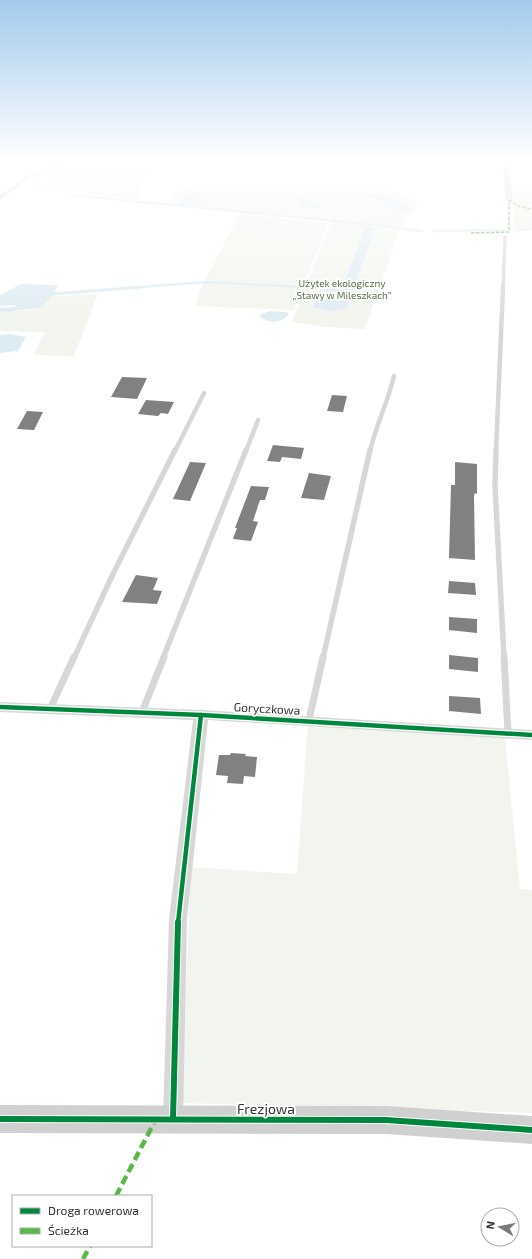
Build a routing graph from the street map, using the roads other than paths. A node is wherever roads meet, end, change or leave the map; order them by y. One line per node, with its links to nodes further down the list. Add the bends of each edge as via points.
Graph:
1 (505, 237): 10 (lane, via 495,484)
2 (394, 376): 9 (lane, via 389,397 374,433)
3 (204, 393): 6 (lane, via 112,576)
4 (258, 420): 7 (lane)
5 (0, 707): 6 (street, Goryczkowa)
6 (50, 709): 7 (street, Goryczkowa)
7 (142, 712): 8 (street, Goryczkowa)
8 (201, 715): 9 (street, Goryczkowa); 13 (street, via 178,919)
9 (309, 720): 10 (street, Goryczkowa)
10 (508, 733): 11 (street, Goryczkowa)
11 (532, 735)
12 (0, 1119): 13 (street, Frezjowa)
13 (173, 1119): 14 (street, Frezjowa, via 386,1120)
14 (532, 1130)

